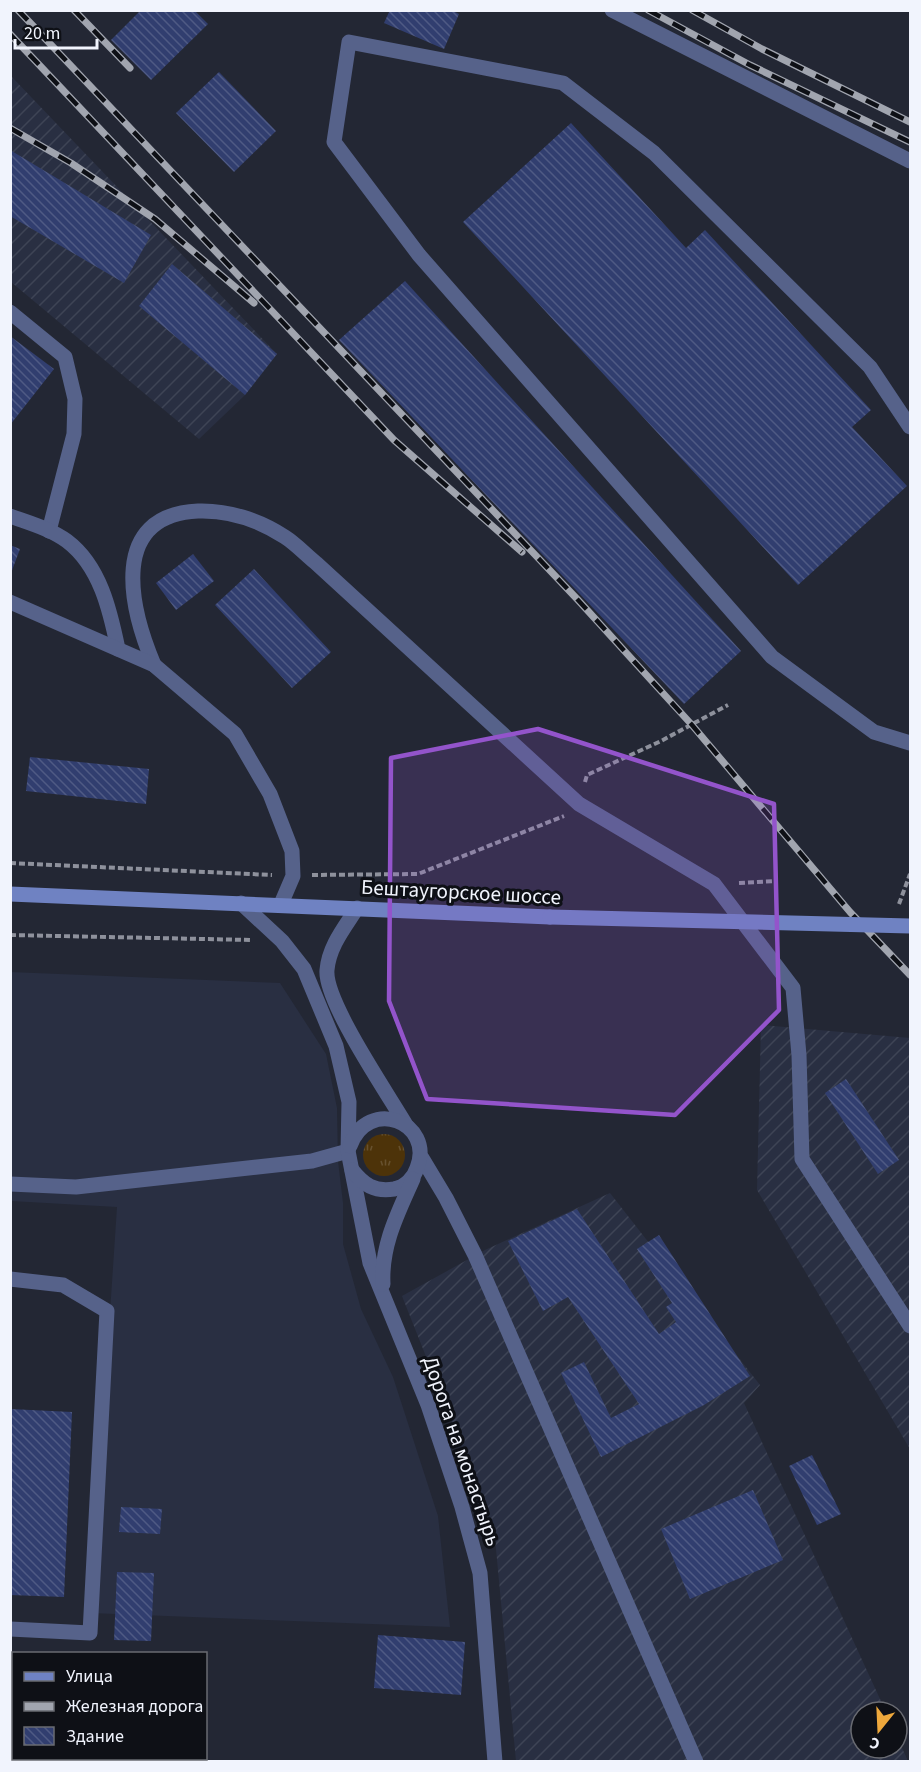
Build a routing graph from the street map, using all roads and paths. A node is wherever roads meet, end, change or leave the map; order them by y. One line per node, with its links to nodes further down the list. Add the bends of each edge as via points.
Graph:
1 (612, 10): 2 (street)
2 (910, 161)
3 (10, 312): 6 (street, via 65,357 75,399 74,434)
4 (910, 427): 11 (street, via 870,367 654,153 563,83 349,42 334,142 419,255 772,657 874,732)
5 (10, 516): 6 (street)
6 (49, 531): 8 (street, via 84,557 108,601)
7 (10, 602): 8 (street)
8 (118, 649): 9 (street)
9 (154, 665): 12 (street, via 141,635 132,596 132,572 147,531 161,519 187,512 215,510 244,517 285,537 316,563); 14 (street, via 235,734 270,794 292,852)
10 (728, 705): 12 (path, via 587,775)
11 (910, 743)
12 (583, 806): 14 (path, via 418,874); 16 (street)
13 (10, 863): 14 (path)
14 (293, 876): 19 (street)
15 (777, 881): 16 (path)
16 (714, 884): 32 (street, via 793,988 802,1159)
17 (10, 894): 18 (main road, Бештаугорское шоссе)
18 (241, 903): 19 (main road, Бештаугорское шоссе); 23 (street)
19 (281, 904): 20 (main road, Бештаугорское шоссе)
20 (357, 908): 21 (main road, Бештаугорское шоссе, bridge); 24 (street, via 334,944 326,971 334,1002)
21 (910, 926)
22 (10, 935): 23 (path)
23 (282, 941): 25 (street, via 304,969 336,1046 349,1102)
24 (406, 1125): 25 (street, via 388,1118 369,1121 355,1133); 26 (street, via 418,1139)
25 (348, 1151): 27 (street); 29 (street, via 312,1161 76,1188)
26 (422, 1158): 28 (street); 35 (street, via 475,1255)
27 (352, 1170): 28 (street, via 364,1184 382,1191 400,1188); 31 (street, Дорога на монастырь, via 370,1263)
28 (415, 1176): 31 (street, via 391,1229 382,1263)
29 (10, 1184)
30 (10, 1278): 33 (street, via 63,1285 107,1311 90,1633)
31 (384, 1302): 34 (street, Дорога на монастырь, via 428,1405 480,1573)
32 (910, 1326)
33 (10, 1629)
34 (495, 1761)
35 (696, 1761)

